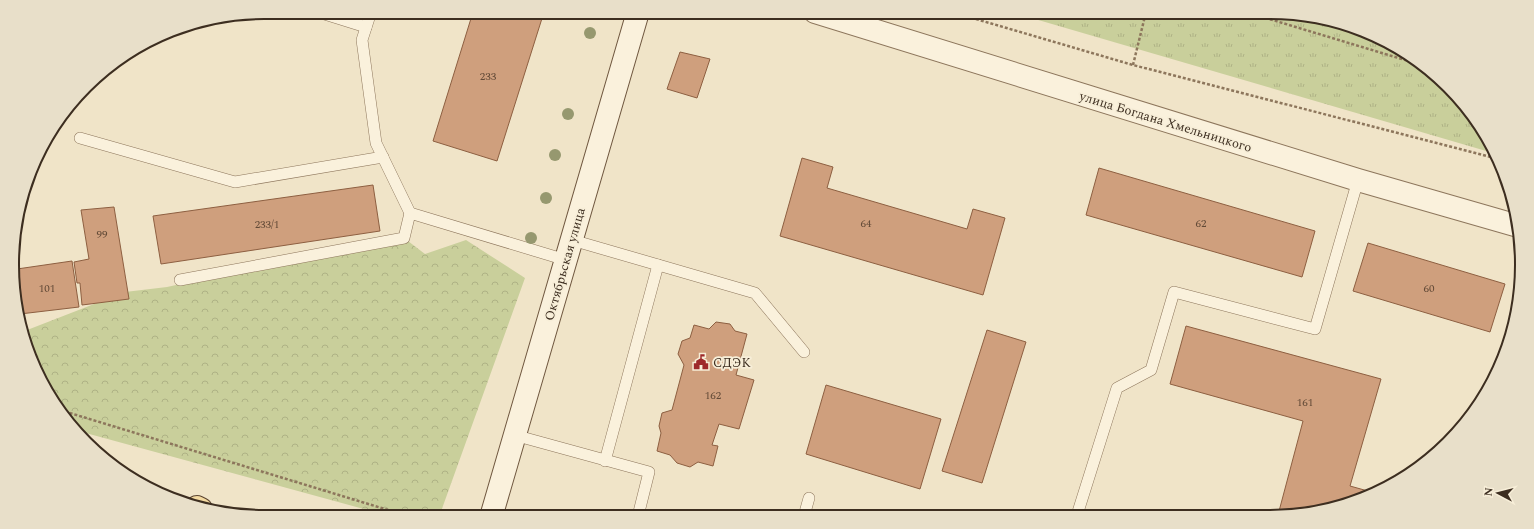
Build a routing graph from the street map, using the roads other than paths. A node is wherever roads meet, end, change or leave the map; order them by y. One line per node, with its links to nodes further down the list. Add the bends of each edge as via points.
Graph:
1 (340, 19): 5 (lane)
2 (369, 19): 5 (lane)
3 (636, 19): 11 (street, Октябрьская улица)
4 (838, 19): 8 (street, улица Богдана Хмельницкого)
5 (366, 27): 7 (lane, via 362,40 376,142)
6 (80, 138): 7 (lane, via 235,182)
7 (383, 157): 9 (lane)
8 (1358, 180): 10 (street, улица Богдана Хмельницкого); 21 (lane, via 1315,329 1174,292 1151,370 1117,388)
9 (410, 213): 11 (lane); 13 (lane, via 404,238)
10 (1511, 224)
11 (569, 250): 12 (lane); 15 (street, Октябрьская улица)
12 (658, 265): 14 (lane, via 755,293); 16 (lane)
13 (180, 280)
14 (804, 352)
15 (514, 436): 16 (lane); 18 (street, Октябрьская улица)
16 (605, 461): 19 (lane, via 649,472)
17 (809, 498): 20 (lane)
18 (493, 510)
19 (640, 510)
20 (806, 510)
21 (1079, 510)

